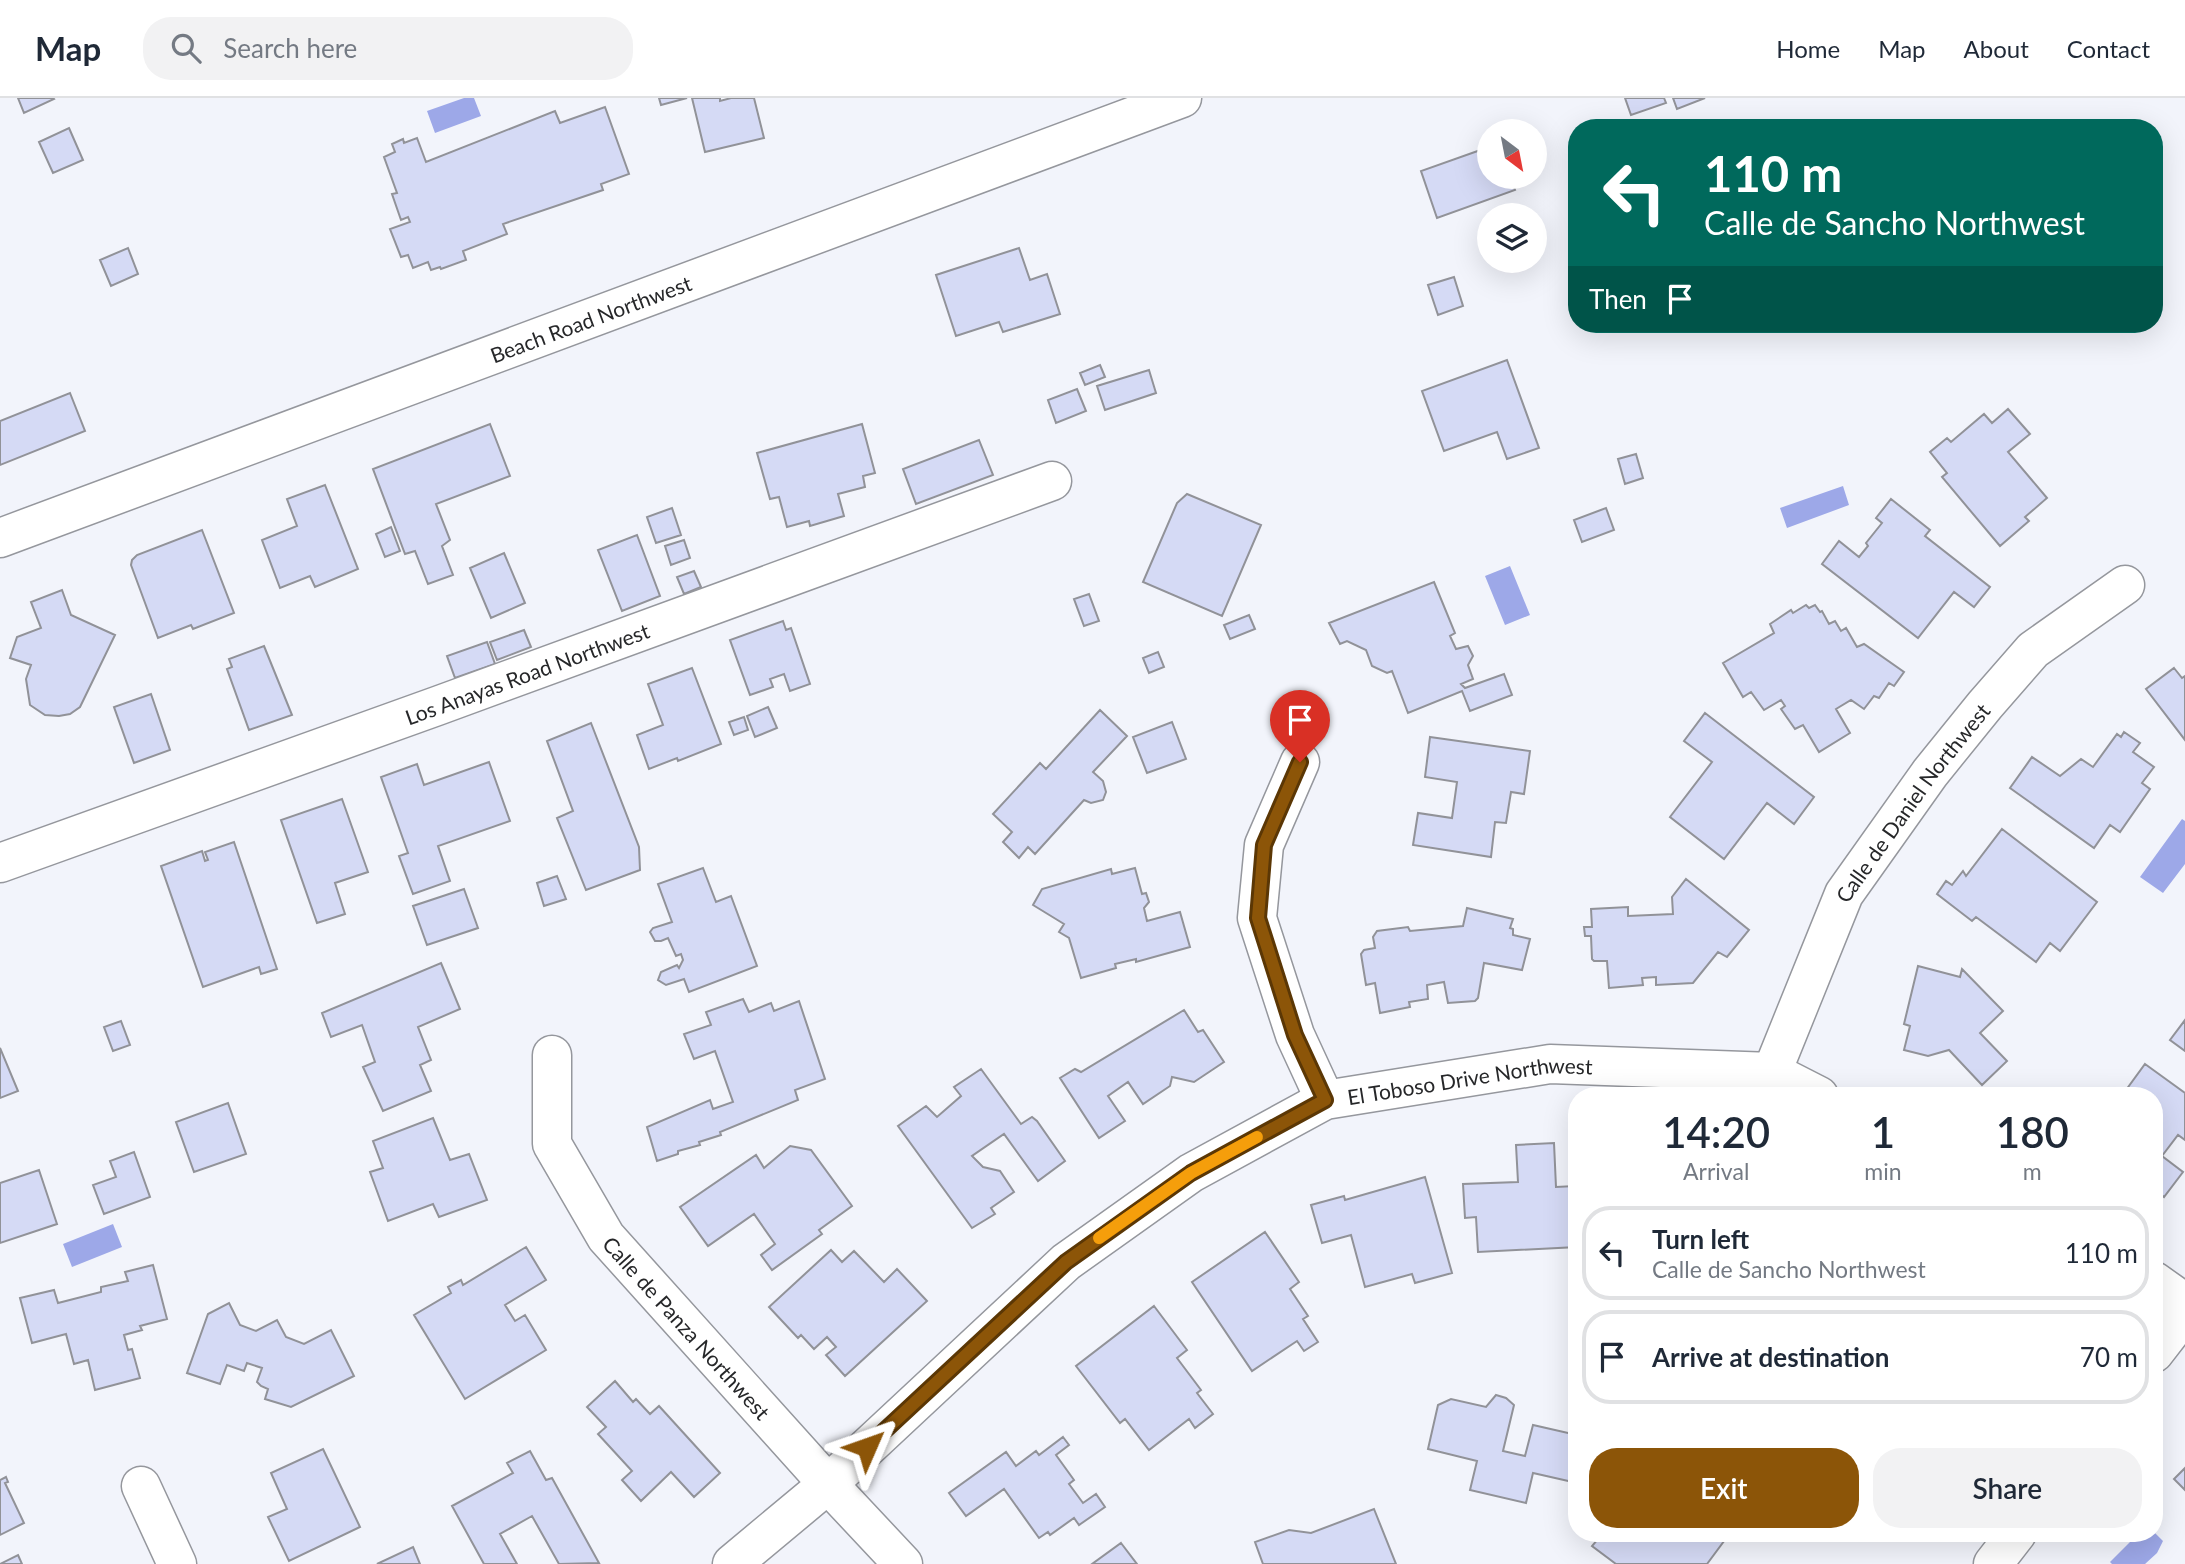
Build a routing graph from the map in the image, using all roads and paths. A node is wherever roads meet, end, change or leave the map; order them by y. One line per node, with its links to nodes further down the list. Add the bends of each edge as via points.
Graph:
1 (1182, 98): 3 (street, Beach Road Northwest)
2 (1052, 481): 6 (street, Los Anayas Road Northwest)
3 (0, 538)
4 (2125, 585): 8 (street, Calle de Daniel Northwest, via 2033,650 1923,784 1844,894)
5 (1300, 762): 10 (street, via 1264,845 1258,918 1295,1035)
6 (0, 863)
7 (552, 1055): 15 (street, Calle de Panza Northwest, via 552,1144 606,1237)
8 (1772, 1072): 9 (street, El Toboso Drive Northwest); 10 (street, El Toboso Drive Northwest, via 1550,1064)
9 (1801, 1087)
10 (1325, 1100): 15 (street, El Toboso Drive Northwest, via 1191,1173 1066,1262)
11 (2163, 1287): 12 (street)
12 (2185, 1303)
13 (2185, 1313): 14 (street)
14 (2163, 1341)
15 (828, 1484): 19 (street, El Toboso Drive Northwest); 20 (street, Calle de Panza Northwest)
16 (141, 1486): 18 (street)
17 (2010, 1542): 21 (street)
18 (177, 1564)
19 (732, 1564)
20 (903, 1564)
21 (1993, 1564)

